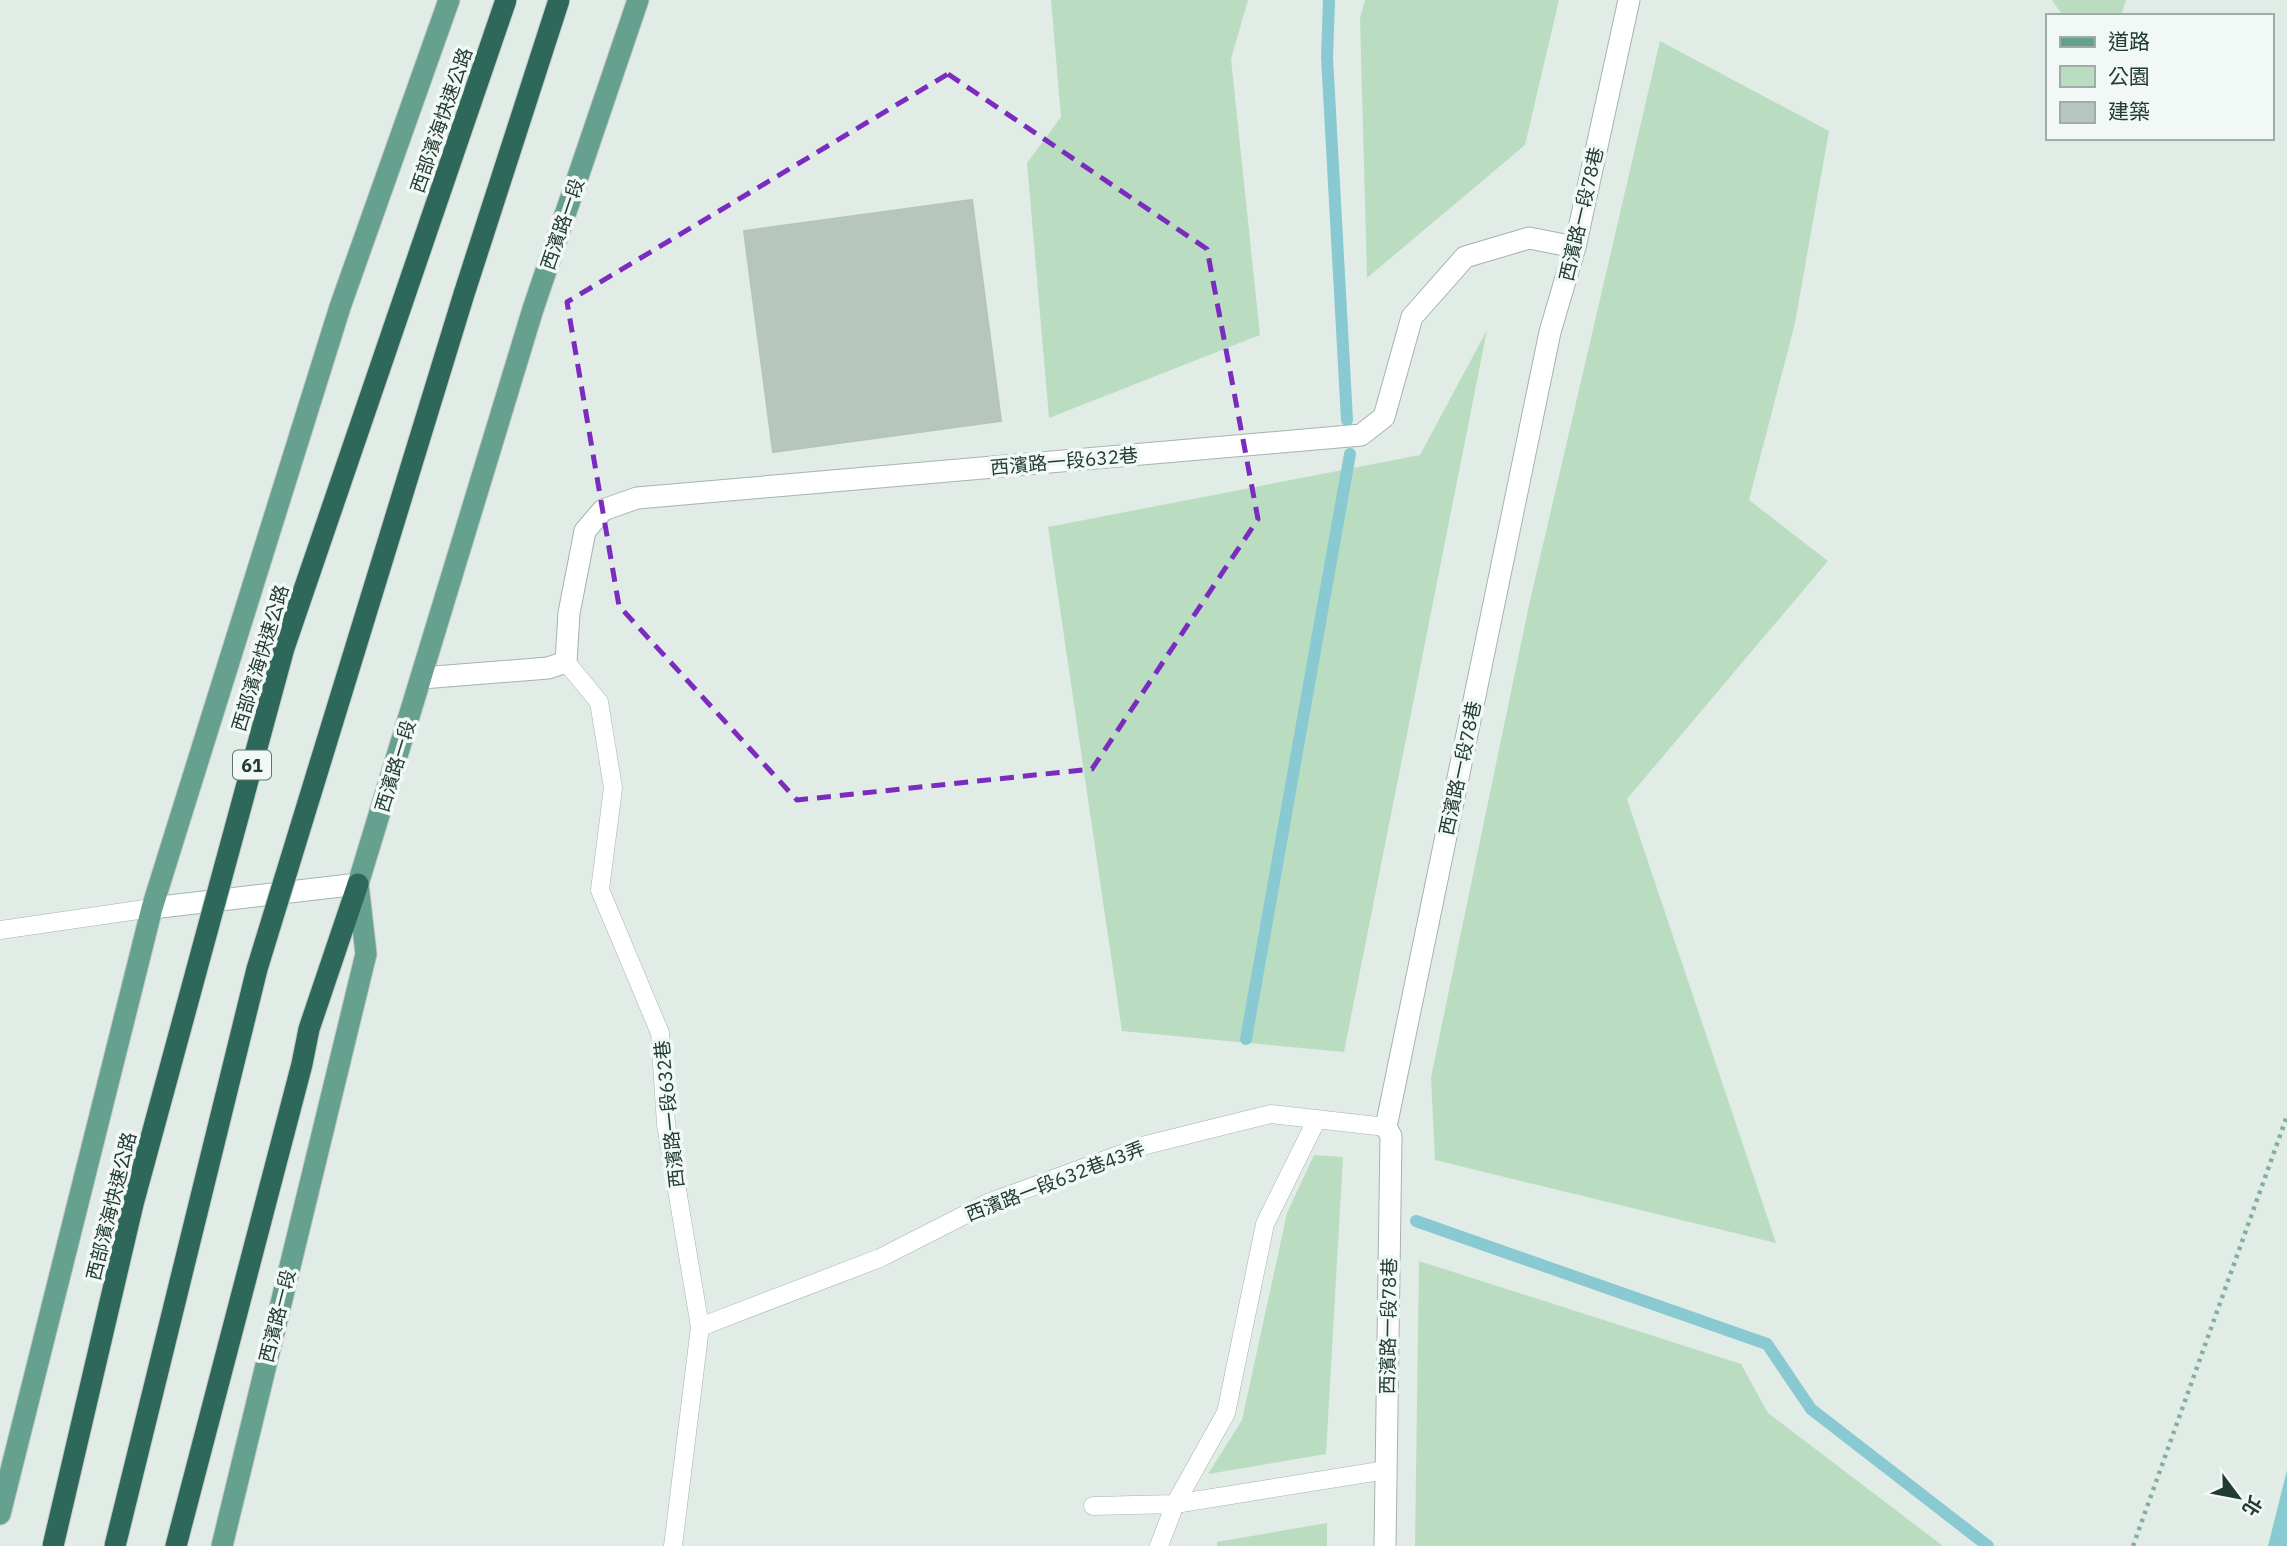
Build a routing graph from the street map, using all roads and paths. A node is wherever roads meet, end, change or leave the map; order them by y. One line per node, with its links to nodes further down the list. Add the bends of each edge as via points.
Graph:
1 (449, 0): 10 (main road, via 340,306)
2 (506, 0): 20 (highway, 西部濱海快速公路 / 61, bridge, via 284,648 133,1204)
3 (559, 0): 21 (highway, bridge, via 257,969)
4 (638, 0): 8 (main road, 西濱路一段, via 533,309)
5 (1629, 0): 6 (street, 西濱路一段78巷)
6 (1575, 247): 7 (street, 西濱路一段632巷, via 1529,238 1465,257 1412,317 1384,416 1361,435 637,498 603,510 585,531 569,613); 14 (street, 西濱路一段78巷, via 1550,332)
7 (566, 662): 8 (street, via 548,668); 15 (lane, 西濱路一段632巷, via 599,702 613,788 600,890 660,1033 666,1124)
8 (422, 678): 9 (main road, 西濱路一段)
9 (358, 884): 10 (street); 22 (highway, via 309,1029); 23 (main road, 西濱路一段, via 366,954)
10 (152, 908): 11 (lane); 19 (main road)
11 (0, 930)
12 (2287, 1116): 27 (path)
13 (1317, 1119): 14 (lane, 西濱路一段632巷43弄); 15 (lane, 西濱路一段632巷43弄, via 1271,1114 1146,1145 988,1203 880,1258); 17 (lane, via 1265,1224 1226,1413)
14 (1386, 1126): 16 (street, 西濱路一段78巷, via 1391,1136)
15 (700, 1327): 24 (lane, 西濱路一段632巷)
16 (1386, 1470): 17 (lane); 26 (street, 西濱路一段78巷)
17 (1175, 1504): 18 (lane); 25 (lane)
18 (1093, 1506)
19 (0, 1514)
20 (53, 1546)
21 (115, 1546)
22 (177, 1546)
23 (222, 1546)
24 (673, 1546)
25 (1159, 1546)
26 (1385, 1546)
27 (2133, 1546)

